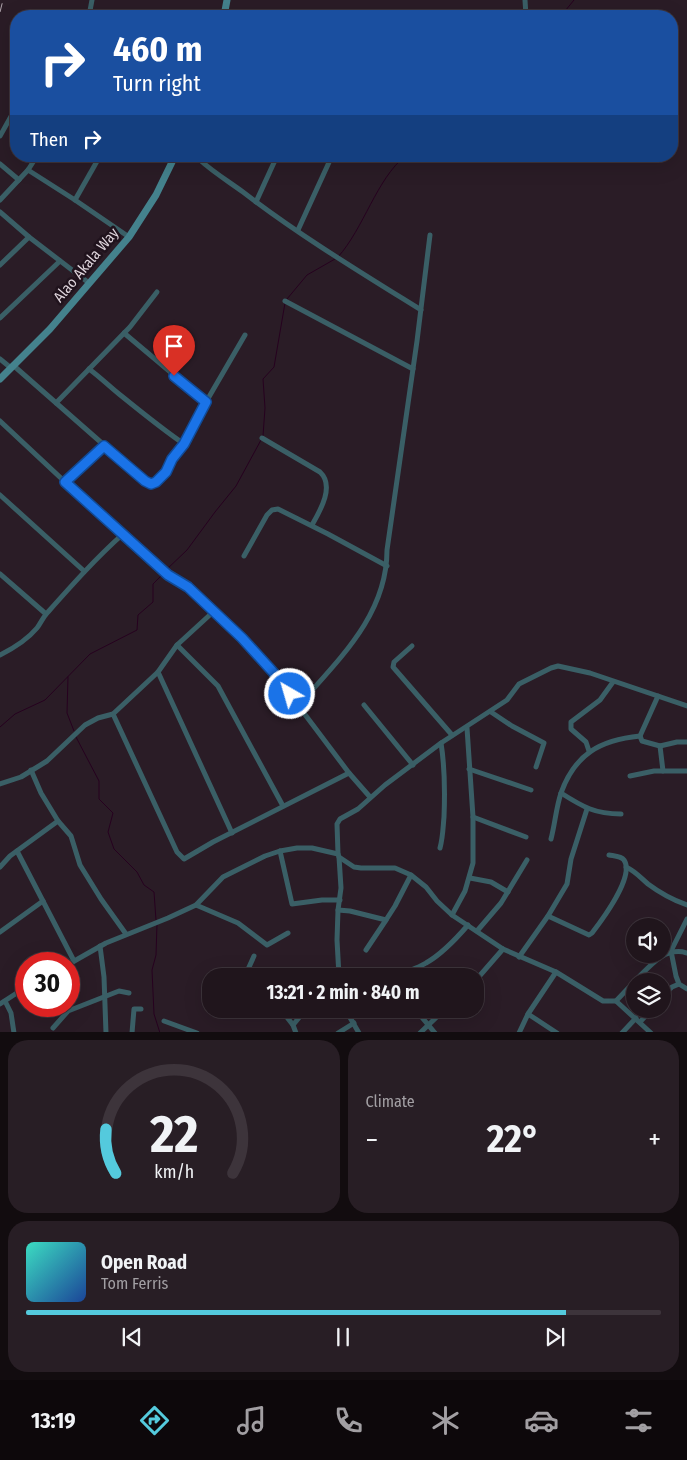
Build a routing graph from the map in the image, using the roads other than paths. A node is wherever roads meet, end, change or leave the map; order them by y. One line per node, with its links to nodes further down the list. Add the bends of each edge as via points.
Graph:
1 (10, 118): 2 (street)
2 (0, 136)
3 (33, 162): 10 (street)
4 (97, 162): 13 (street)
5 (172, 162): 19 (street, Alao Akala Way)
6 (203, 162): 14 (street)
7 (274, 162): 14 (street)
8 (329, 162): 16 (street)
9 (0, 164): 11 (street)
10 (28, 170): 11 (street); 13 (street)
11 (19, 180): 12 (street)
12 (0, 200)
13 (76, 200): 19 (street)
14 (256, 202): 16 (street)
15 (0, 212): 18 (street)
16 (298, 230): 25 (street, via 320,248)
17 (430, 235): 25 (street)
18 (28, 237): 20 (street); 21 (street)
19 (129, 237): 22 (street, Alao Akala Way)
20 (60, 261): 22 (street); 26 (street)
21 (0, 265)
22 (89, 283): 30 (street, Alao Akala Way)
23 (157, 292): 27 (street)
24 (285, 301): 32 (street)
25 (421, 310): 32 (street)
26 (0, 318)
27 (124, 333): 31 (street); 35 (street)
28 (245, 335): 35 (street)
29 (0, 358): 30 (street)
30 (12, 367): 33 (street, Alao Akala Way); 34 (street)
31 (89, 369): 34 (street); 38 (street)
32 (413, 369): 45 (street)
33 (0, 379)
34 (56, 402): 39 (street)
35 (206, 402): 38 (street)
36 (0, 422): 40 (street)
37 (262, 438): 42 (street, via 325,477 325,496)
38 (184, 444): 39 (street, via 162,477 151,484)
39 (104, 446): 40 (street)
40 (65, 482): 43 (street)
41 (0, 495): 46 (street)
42 (312, 525): 44 (street, via 281,510 272,510); 45 (street)
43 (123, 534): 46 (street); 48 (street, via 168,575 188,587)
44 (244, 556)
45 (387, 566): 56 (street, via 376,605 365,626)
46 (84, 571): 49 (street)
47 (0, 574): 49 (street)
48 (213, 612): 50 (street); 56 (street, via 242,638)
49 (46, 614): 52 (street, via 31,635)
50 (177, 645): 53 (street); 82 (street, via 218,686)
51 (412, 646): 62 (street, via 394,662 394,667)
52 (0, 655)
53 (158, 672): 60 (street); 87 (street)
54 (613, 682): 55 (street); 59 (street, via 555,666 519,684 508,700); 67 (street, via 600,700 571,722 571,729 586,742)
55 (658, 696): 58 (street); 63 (street)
56 (299, 705): 74 (street)
57 (364, 705): 68 (street)
58 (687, 706)
59 (491, 712): 61 (street); 69 (street, via 544,743)
60 (113, 714): 70 (street, via 85,725 47,761); 87 (street, via 181,858)
61 (467, 728): 62 (street); 71 (street)
62 (452, 735): 65 (street)
63 (640, 736): 66 (street, via 642,741); 67 (street, via 610,740)
64 (687, 742): 66 (street)
65 (441, 743): 68 (street); 90 (street, via 445,789)
66 (660, 746): 73 (street)
67 (589, 751): 80 (street, via 574,767)
68 (413, 765): 81 (street)
69 (536, 767)
70 (31, 770): 76 (street); 77 (street)
71 (470, 770): 79 (street); 85 (street)
72 (687, 770): 73 (street)
73 (663, 771): 75 (street)
74 (349, 773): 81 (street); 82 (street)
75 (630, 776)
76 (21, 777): 77 (street); 78 (street)
77 (35, 780): 86 (street)
78 (0, 784)
79 (531, 790)
80 (562, 793): 83 (street); 89 (street)
81 (370, 797): 94 (street, via 338,821)
82 (283, 806): 87 (street)
83 (587, 809): 84 (street); 107 (street, via 571,859 567,884)
84 (621, 814)
85 (473, 817): 88 (street); 99 (street, via 474,863)
86 (58, 821): 92 (street); 114 (street, via 71,836 80,865)
87 (232, 833)
88 (526, 837)
89 (551, 839)
90 (440, 848)
91 (280, 850): 94 (street, via 312,848); 101 (street, via 292,904); 103 (street, via 223,877)
92 (16, 852): 96 (street); 102 (street)
93 (609, 855): 97 (street, via 619,856)
94 (339, 856): 98 (street, via 354,867 395,868); 101 (street)
95 (527, 860): 100 (street)
96 (0, 867)
97 (626, 867): 104 (street, via 662,894); 107 (street, via 615,900 590,935)
98 (411, 875): 106 (street); 109 (street)
99 (470, 878): 100 (street, via 491,882); 106 (street)
100 (508, 892): 111 (street)
101 (340, 900): 105 (street)
102 (43, 901): 112 (street); 119 (street)
103 (196, 905): 113 (street, via 238,923 267,946); 114 (street)
104 (687, 905)
105 (338, 910): 109 (street); 126 (street)
106 (452, 915): 110 (street)
107 (548, 916): 122 (street)
108 (687, 919): 118 (street)
109 (386, 920): 117 (street)
110 (468, 925): 111 (street); 127 (street, via 445,949)
111 (477, 931): 116 (street)
112 (0, 932)
113 (288, 933)
114 (126, 934): 115 (street)
115 (100, 946): 123 (street); 137 (street)
116 (503, 949): 122 (street); 128 (street)
117 (366, 950)
118 (671, 951): 120 (street); 131 (street)
119 (69, 952)
120 (687, 952)
121 (254, 956): 125 (street)
122 (518, 957): 129 (street)
123 (80, 958)
124 (654, 963): 130 (street)
125 (249, 968)
126 (339, 968)
127 (415, 968)
128 (484, 971)
129 (556, 972): 138 (street, via 603,1001); 141 (street)
130 (644, 973)
131 (679, 984): 132 (street); 133 (street)
132 (671, 988)
133 (687, 989)
134 (626, 990): 138 (street)
135 (129, 993): 137 (street, via 119,991)
136 (15, 995): 139 (street)
137 (104, 997): 152 (street, via 68,1011); 154 (street)
138 (616, 1001): 148 (street)
139 (3, 1003): 153 (street, via 11,1013)
140 (141, 1009): 155 (street, via 134,1009)
141 (528, 1014): 162 (street); 163 (street)
142 (288, 1018): 150 (street)
143 (299, 1018): 150 (street)
144 (423, 1018): 151 (street)
145 (436, 1018): 151 (street)
146 (641, 1018): 148 (street)
147 (352, 1020): 158 (street); 159 (street)
148 (638, 1020): 164 (street); 165 (street)
149 (164, 1021): 156 (street)
150 (293, 1025): 157 (street)
151 (429, 1025): 160 (street); 161 (street)
152 (53, 1028)
153 (14, 1032)
154 (106, 1032)
155 (132, 1032)
156 (197, 1032)
157 (296, 1032)
158 (338, 1032)
159 (359, 1032)
160 (420, 1032)
161 (435, 1032)
162 (519, 1032)
163 (557, 1032)
164 (622, 1032)
165 (651, 1032)

